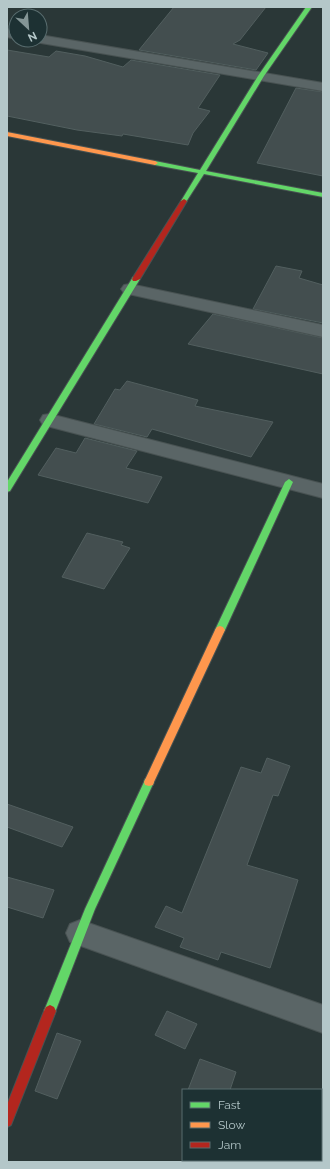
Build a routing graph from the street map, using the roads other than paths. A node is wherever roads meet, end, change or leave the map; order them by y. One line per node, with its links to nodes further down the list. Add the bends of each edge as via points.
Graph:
1 (309, 7): 3 (street)
2 (48, 40): 3 (street)
3 (261, 76): 4 (street); 6 (street)
4 (323, 87)
5 (7, 134): 6 (street)
6 (202, 171): 7 (street); 8 (street)
7 (323, 195)
8 (130, 289): 9 (street); 10 (street)
9 (323, 331)
10 (50, 420): 11 (street); 12 (street)
11 (289, 482): 13 (street); 14 (street)
12 (7, 489)
13 (323, 491)
14 (80, 933): 15 (street); 16 (street)
15 (323, 1019)
16 (7, 1121)

